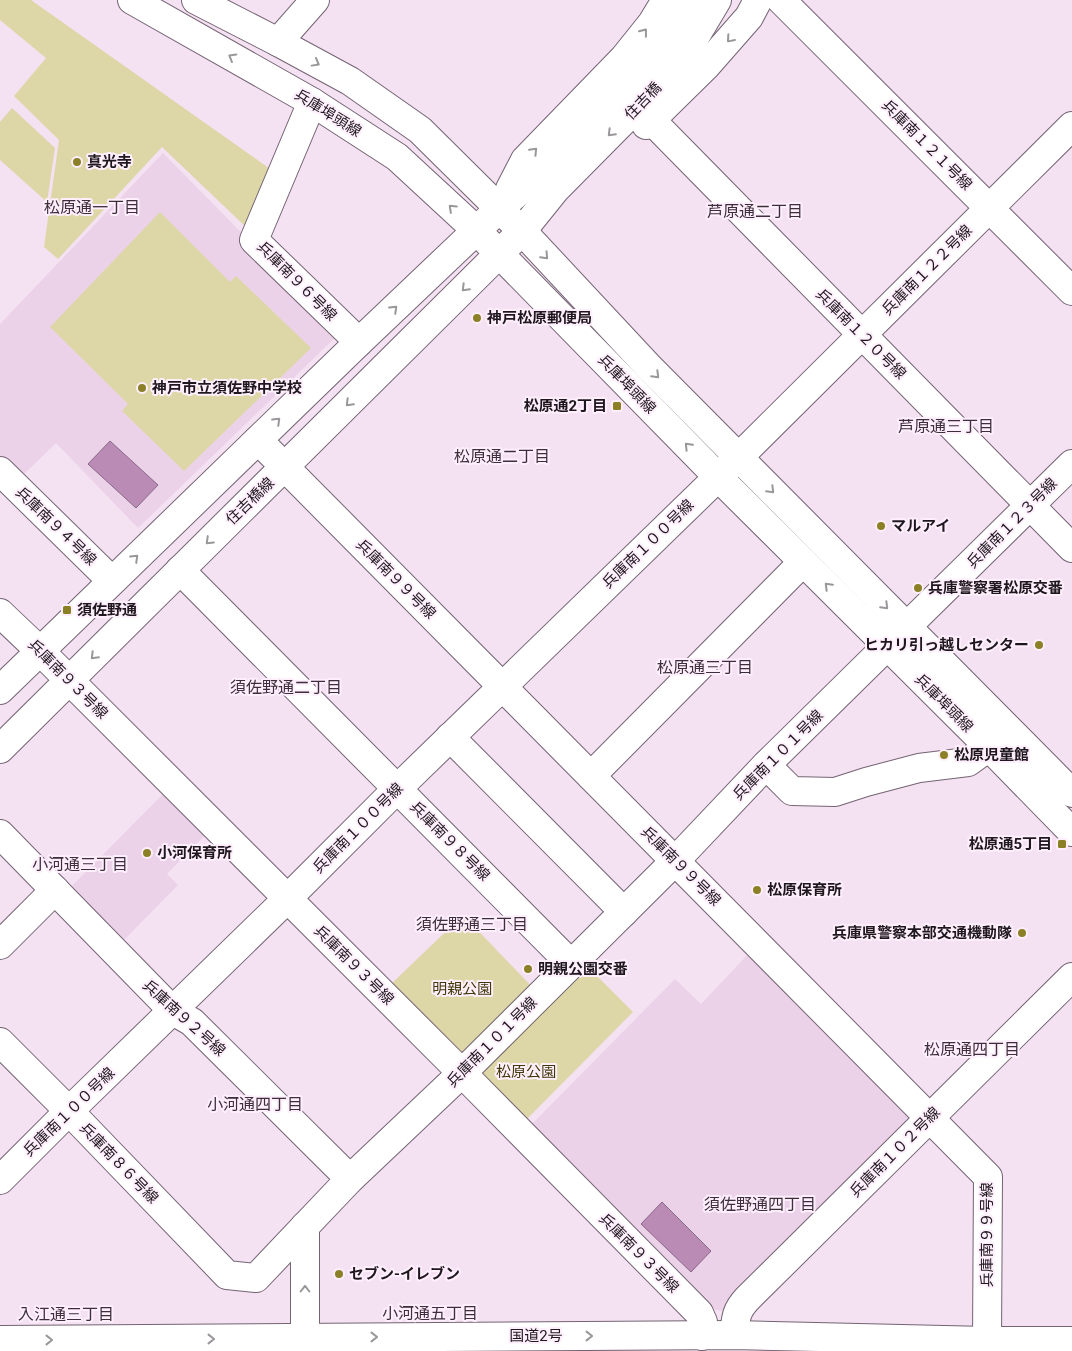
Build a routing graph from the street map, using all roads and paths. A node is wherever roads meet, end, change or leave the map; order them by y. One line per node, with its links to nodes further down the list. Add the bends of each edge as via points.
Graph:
1 (196, 0): 9 (main road, 兵庫埠頭線)
2 (666, 0): 15 (main road, one-way to 2, via 525,160 624,58)
3 (688, 0): 14 (main road, 住吉橋, via 670,32)
4 (717, 0): 14 (main road, 住吉橋, one-way to 14, via 689,48 658,86)
5 (758, 0): 12 (main road, one-way to 12, via 749,16 706,66)
6 (781, 0): 16 (main road, 兵庫南１２１号線)
7 (134, 1): 10 (main road, 兵庫埠頭線, one-way to 7)
8 (307, 2): 9 (main road)
9 (278, 42): 10 (main road); 15 (main road, 兵庫埠頭線, one-way to 15, via 350,82 420,130)
10 (261, 74): 11 (main road, 兵庫埠頭線)
11 (312, 102): 17 (main road, 兵庫埠頭線, one-way to 11, via 398,157); 22 (main road, 兵庫南９６号線, via 254,240)
12 (650, 120): 18 (main road, via 566,204); 21 (main road, 兵庫南１２０号線)
13 (1072, 126): 16 (main road, 兵庫南１２２号線)
14 (547, 182): 15 (main road); 18 (main road)
15 (500, 208): 17 (main road); 18 (main road, 兵庫埠頭線)
16 (990, 208): 20 (main road, 兵庫南１２１号線); 21 (main road, 兵庫南１２２号線)
17 (476, 230): 19 (main road, 兵庫埠頭線); 22 (main road, one-way to 17)
18 (522, 231): 19 (main road, 住吉橋線); 24 (main road, 兵庫埠頭線, one-way to 24, via 648,366)
19 (500, 254): 26 (main road, 住吉橋線, one-way to 26); 28 (main road, 兵庫埠頭線, one-way to 19)
20 (1072, 291)
21 (862, 334): 24 (main road, 兵庫南１２２号線); 29 (main road, 兵庫南１２０号線)
22 (359, 342): 23 (main road, one-way to 22)
23 (258, 440): 26 (main road, 兵庫南９９号線); 33 (main road, one-way to 23)
24 (738, 456): 28 (main road, 兵庫南１２２号線); 35 (main road, 兵庫埠頭線, one-way to 35)
25 (1072, 464): 29 (main road, 兵庫南１２３号線)
26 (285, 467): 32 (main road, 住吉橋線, one-way to 32); 39 (main road, 兵庫南９９号線)
27 (0, 471): 33 (main road, 兵庫南９４号線)
28 (718, 477): 31 (main road, 兵庫埠頭線); 39 (main road, 兵庫南１００号線)
29 (1030, 505): 30 (main road, 兵庫南１２０号線); 35 (main road, 兵庫南１２３号線)
30 (1072, 548)
31 (803, 562): 36 (main road, 兵庫埠頭線, one-way to 31); 46 (main road)
32 (180, 570): 38 (main road, 住吉橋線, one-way to 38); 48 (main road, 兵庫南９８号線)
33 (112, 580): 37 (main road)
34 (0, 613): 37 (main road, 兵庫南９３号線)
35 (906, 627): 36 (main road, 兵庫南１２３号線); 44 (main road, 兵庫埠頭線)
36 (887, 646): 42 (main road, 兵庫埠頭線); 45 (main road, 兵庫南１０１号線)
37 (40, 651): 38 (main road, 兵庫南９３号線); 40 (main road)
38 (69, 680): 43 (main road, 住吉橋線); 54 (main road, 兵庫南９３号線)
39 (502, 687): 41 (main road, 兵庫南１００号線); 46 (main road, 兵庫南９９号線)
40 (0, 690)
41 (450, 737): 48 (main road, 兵庫南１００号線); 55 (main road)
42 (990, 747): 45 (main road, via 968,762 919,768 835,792 792,791); 47 (main road, 兵庫埠頭線)
43 (0, 749)
44 (1043, 763): 47 (main road); 49 (main road, 兵庫埠頭線)
45 (766, 765): 52 (main road, 兵庫南１０１号線)
46 (591, 776): 52 (main road, 兵庫南９９号線)
47 (1024, 783): 50 (main road, 兵庫埠頭線)
48 (398, 788): 54 (main road, 兵庫南１００号線); 57 (main road, 兵庫南９８号線)
49 (1072, 793)
50 (1072, 832)
51 (0, 834): 53 (main road, 兵庫南９２号線)
52 (676, 860): 55 (main road, 兵庫南１０１号線); 63 (main road, 兵庫南９９号線)
53 (55, 890): 56 (main road); 59 (main road, 兵庫南９２号線)
54 (287, 899): 59 (main road, 兵庫南１００号線); 61 (main road, 兵庫南９３号線)
55 (624, 912): 57 (main road, 兵庫南１０１号線)
56 (0, 945)
57 (571, 964): 61 (main road, 兵庫南１０１号線)
58 (1072, 977): 63 (main road, 兵庫南１０２号線)
59 (172, 1011): 62 (main road, 兵庫南１００号線); 64 (main road, 兵庫南９２号線, via 192,1022)
60 (0, 1042): 62 (main road, 兵庫南８６号線)
61 (462, 1073): 64 (main road, 兵庫南１０１号線); 68 (main road, 兵庫南９３号線, via 699,1313)
62 (69, 1111): 65 (main road, 兵庫南１００号線); 67 (main road, 兵庫南８６号線, via 228,1275)
63 (930, 1117): 69 (main road, 兵庫南１０２号線, via 741,1306); 71 (main road, 兵庫南９９号線, via 988,1177)
64 (350, 1179): 66 (main road, 兵庫南１０１号線)
65 (0, 1180)
66 (305, 1226): 67 (main road, 兵庫南１０１号線, via 256,1278); 73 (main road, one-way to 66)
67 (240, 1277)
68 (702, 1329): 69 (main road, 国道2号); 73 (main road, 国道2号, one-way to 68)
69 (734, 1335): 71 (main road, 国道2号)
70 (0, 1340): 73 (main road, 国道2号, one-way to 73)
71 (987, 1341): 72 (main road, 国道2号)
72 (1072, 1343): 74 (main road)
73 (303, 1347)
74 (611, 1351)

